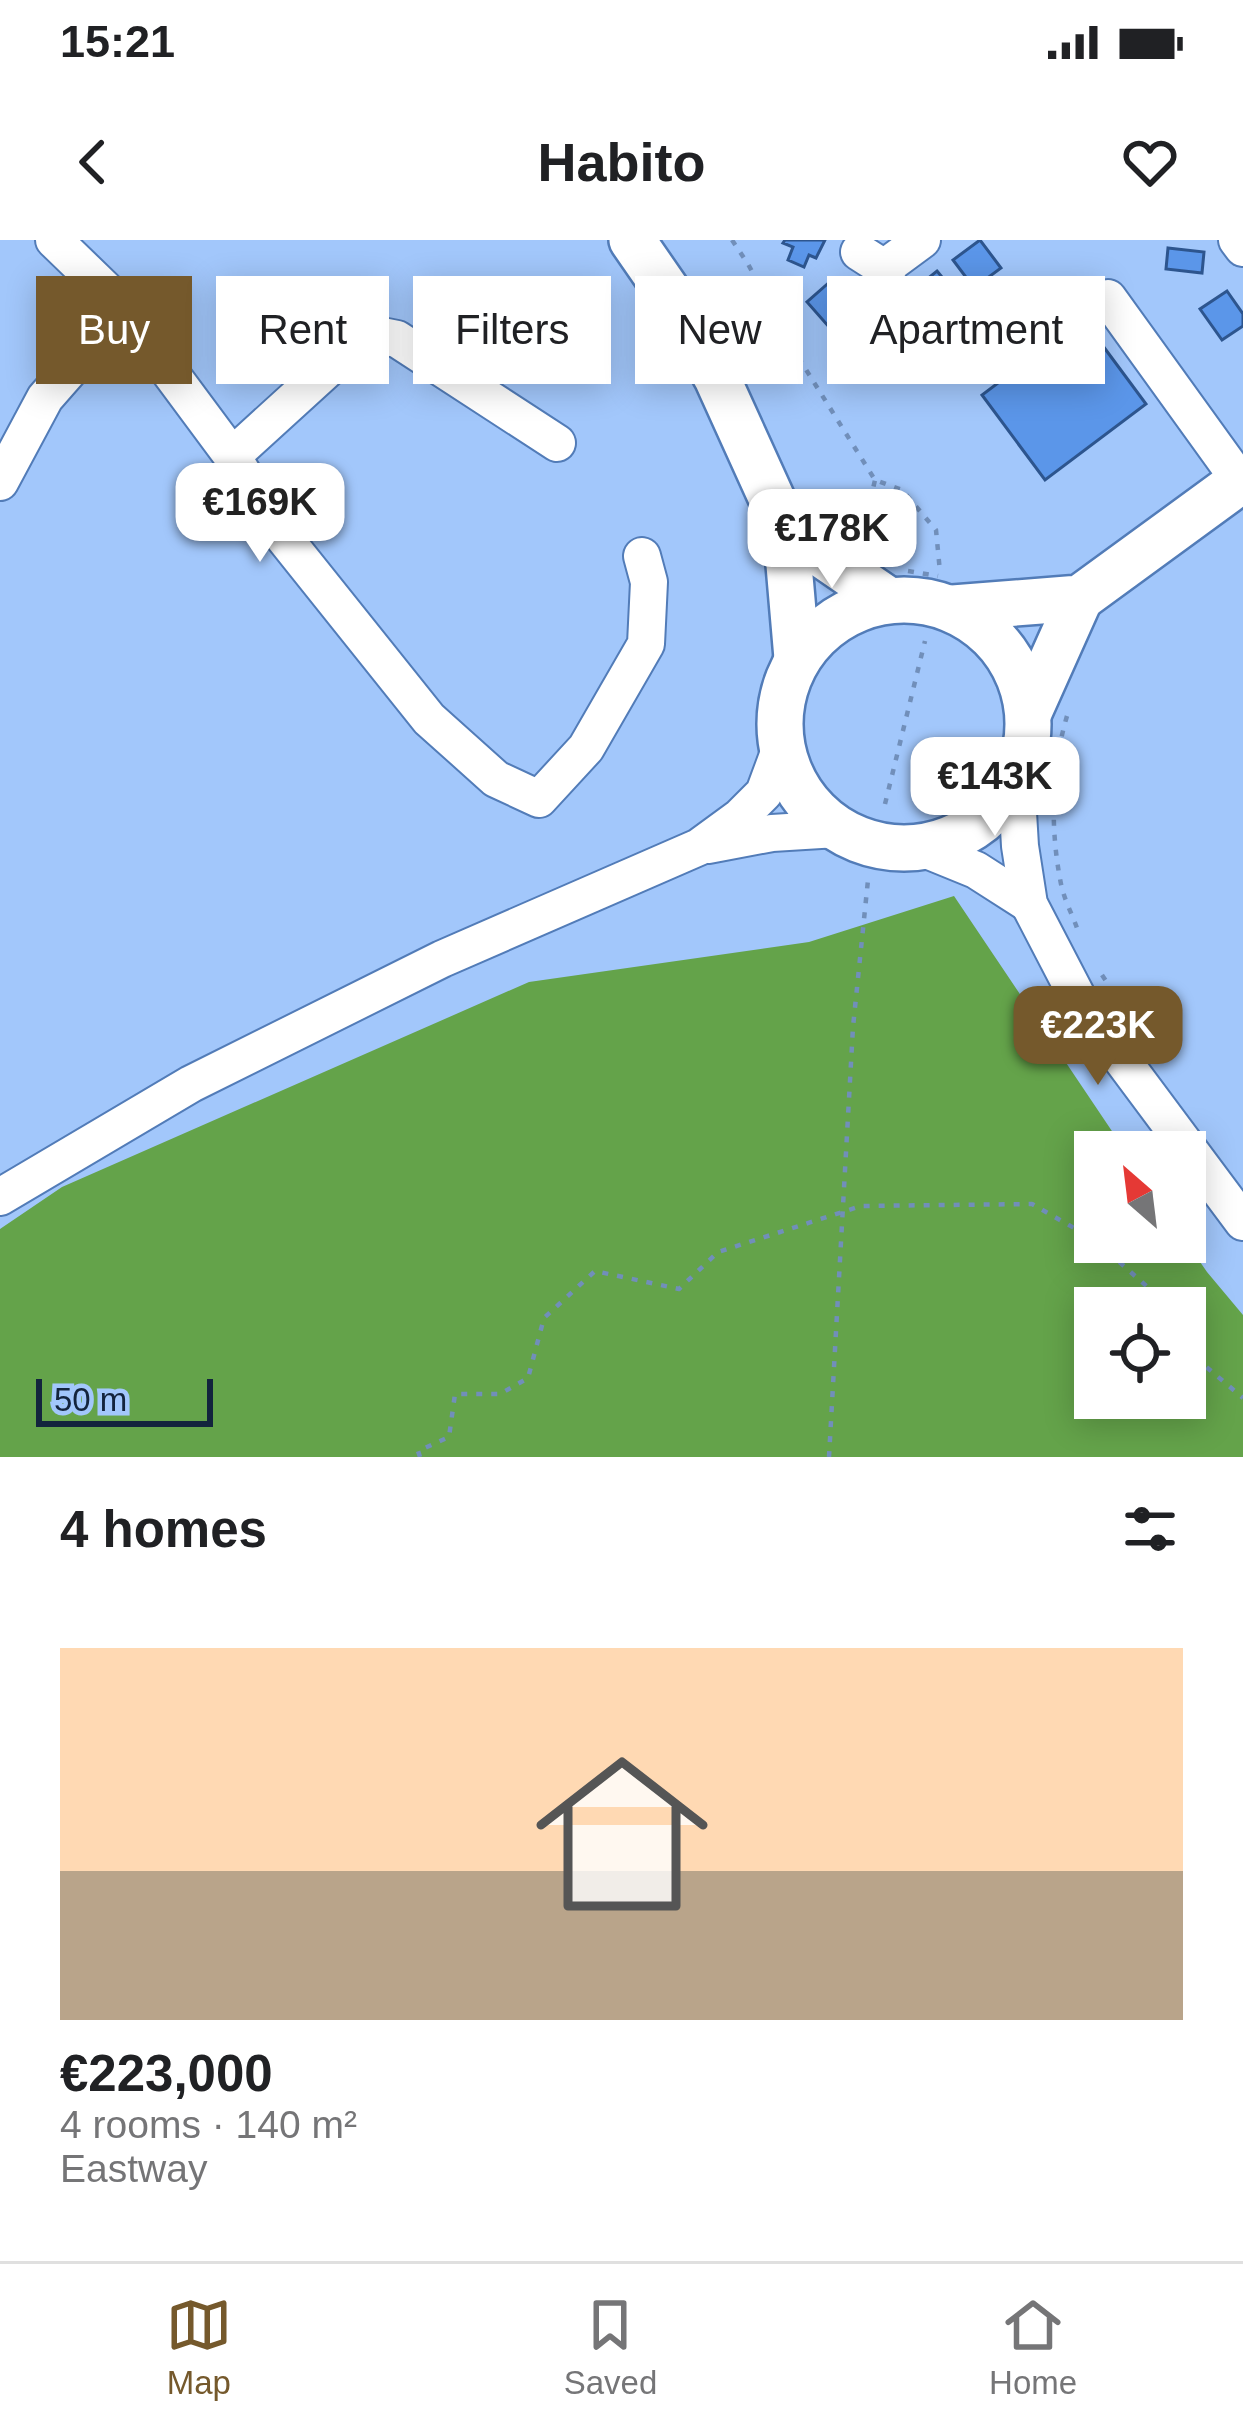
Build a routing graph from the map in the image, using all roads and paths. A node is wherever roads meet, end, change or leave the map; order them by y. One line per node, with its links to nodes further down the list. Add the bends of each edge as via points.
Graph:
1 (55, 240): 8 (street)
2 (632, 240): 17 (main road, via 717,378)
3 (732, 240): 14 (path)
4 (922, 240): 7 (street)
5 (1237, 240): 6 (street)
6 (1243, 248)
7 (879, 273)
8 (90, 276)
9 (1108, 298): 15 (street)
10 (57, 384): 16 (street)
11 (179, 384): 13 (street)
12 (557, 443): 13 (street, via 398,339 367,333)
13 (232, 456): 19 (street, via 277,529 429,718 496,779 539,800 586,748 646,644)
14 (875, 480): 18 (path); 22 (path, via 902,490 935,530)
15 (1242, 480): 20 (main road)
16 (0, 482)
17 (786, 530): 21 (main road); 23 (main road)
18 (871, 550)
19 (642, 556)
20 (1080, 598): 22 (main road); 24 (main road)
21 (888, 600): 22 (main road); 23 (main road, via 852,610)
22 (939, 607): 24 (main road, via 982,625); 27 (path)
23 (797, 658): 25 (main road, via 779,716)
24 (1046, 722): 26 (main road); 33 (path, via 1062,887)
25 (781, 747): 28 (main road, via 811,807); 29 (street, via 764,793)
26 (1016, 779): 30 (main road, via 993,812 960,836); 32 (street)
27 (885, 804)
28 (837, 829): 29 (street); 30 (main road, via 863,842)
29 (698, 847): 36 (street, via 442,959 191,1084)
30 (922, 848): 32 (street)
31 (868, 880): 37 (path)
32 (1029, 904): 38 (street, via 1082,1006)
33 (1078, 931)
34 (1100, 972): 35 (path)
35 (1137, 1026)
36 (0, 1197)
37 (842, 1212): 39 (path, via 1032,1204); 44 (path, via 718,1252 679,1289 595,1271 544,1318 528,1378 500,1394 454,1394 449,1437 418,1451); 45 (path)
38 (1243, 1222)
39 (1074, 1228)
40 (1121, 1263): 41 (path)
41 (1148, 1287)
42 (1206, 1367): 43 (path)
43 (1243, 1398)
44 (420, 1457)
45 (829, 1457)

